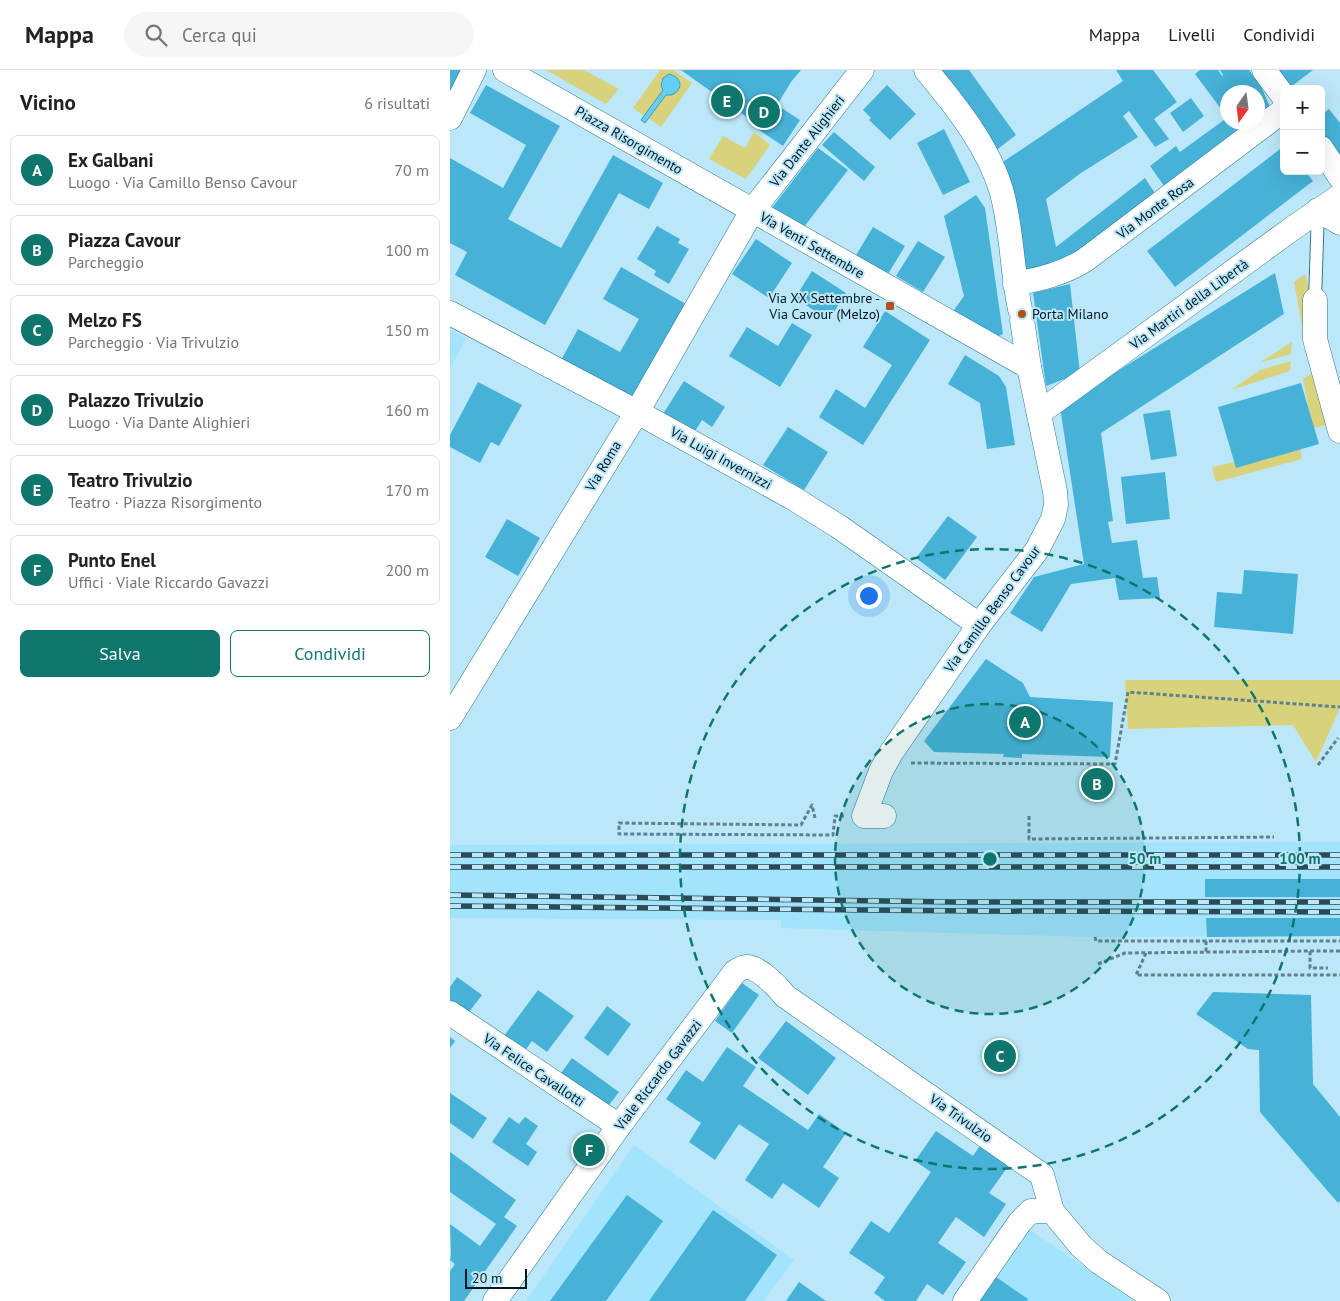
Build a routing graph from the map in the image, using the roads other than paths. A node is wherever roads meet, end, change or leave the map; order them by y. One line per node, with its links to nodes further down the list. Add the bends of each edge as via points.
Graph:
1 (474, 70): 8 (street)
2 (505, 70): 13 (street, Piazza Risorgimento)
3 (862, 70): 13 (street, Via Dante Alighieri)
4 (926, 70): 15 (street, Via Camillo Benso Cavour, via 963,119 995,174 1006,211)
5 (1264, 70): 6 (street)
6 (1280, 92)
7 (1280, 113): 15 (street, Via Monte Rosa, via 1085,260 1067,271)
8 (450, 118)
9 (1325, 154): 10 (street)
10 (1340, 177)
11 (1340, 196): 12 (street, Via Martiri della Libertà)
12 (1318, 210): 14 (street); 16 (lane); 20 (street, Via Martiri della Libertà)
13 (752, 211): 18 (street, Via Venti Settembre); 19 (street, Via Roma)
14 (1340, 223)
15 (1015, 284): 18 (street, Via Camillo Benso Cavour)
16 (1315, 300): 21 (street, via 1315,339)
17 (450, 313): 19 (street, Via Luigi Invernizzi)
18 (1029, 367): 20 (street, Via Camillo Benso Cavour)
19 (637, 412): 22 (street, Via Luigi Invernizzi, via 808,506); 23 (street, Via Roma)
20 (1039, 413): 22 (street, Via Camillo Benso Cavour, via 1055,491 1053,519 1037,550)
21 (1340, 431)
22 (979, 625): 24 (street, Via Camillo Benso Cavour, via 886,762)
23 (450, 718)
24 (874, 816)
25 (735, 972): 27 (street, Viale Riccardo Gavazzi); 28 (street, Via Trivulzio, via 747,966 752,968 776,984 785,996 1042,1175)
26 (450, 1013): 27 (street, Via Felice Cavallotti)
27 (619, 1126): 29 (street, Viale Riccardo Gavazzi)
28 (1052, 1211): 30 (street, via 1031,1211 1020,1222); 31 (street, Via Trivulzio, via 1093,1257)
29 (495, 1301)
30 (965, 1301)
31 (1158, 1301)

